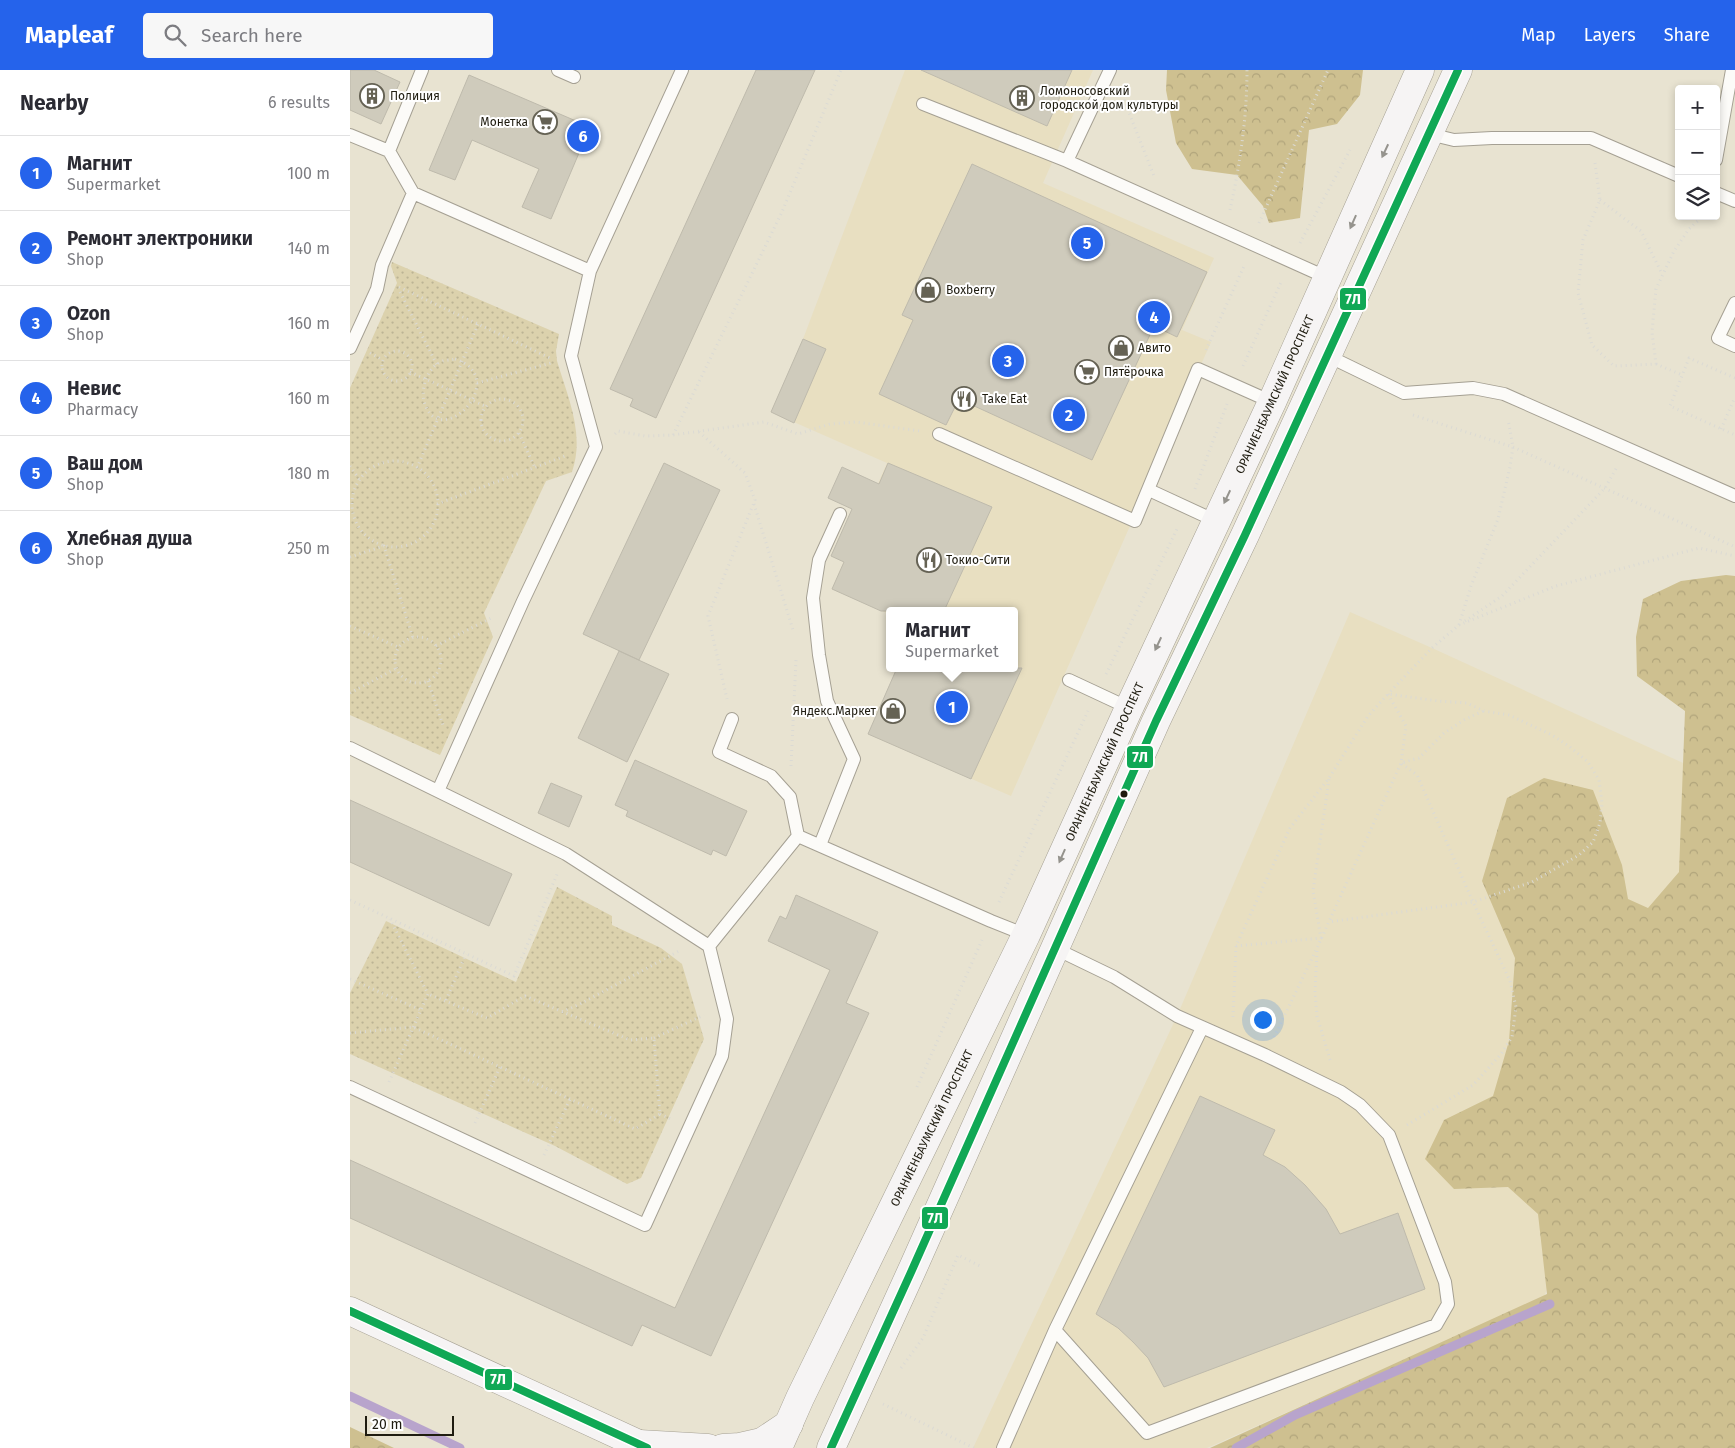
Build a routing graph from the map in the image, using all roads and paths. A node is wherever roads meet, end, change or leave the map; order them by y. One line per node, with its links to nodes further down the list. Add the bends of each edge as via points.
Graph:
1 (422, 70): 20 (lane)
2 (558, 70): 11 (lane)
3 (682, 70): 37 (lane)
4 (841, 70): 66 (path, via 782,212)
5 (1110, 70): 21 (lane)
6 (1247, 70): 29 (path, via 1240,162)
7 (1328, 70): 33 (path)
8 (1420, 70): 14 (main road, ОРАНИЕНБАУМСКИЙ ПРОСПЕКТ)
9 (1458, 70): 15 (main road)
10 (1732, 70): 18 (lane)
11 (574, 77)
12 (1119, 88): 23 (path, via 1154,176)
13 (923, 104): 21 (lane)
14 (1398, 121): 15 (main road); 39 (main road, ОРАНИЕНБАУМСКИЙ ПРОСПЕКТ, one-way to 39)
15 (1429, 134): 17 (lane, via 1454,140); 44 (main road)
16 (350, 135): 20 (lane)
17 (1591, 138): 22 (lane); 26 (path)
18 (1720, 138)
19 (1351, 148): 36 (path)
20 (390, 151): 24 (lane)
21 (1067, 161): 34 (lane)
22 (1677, 175)
23 (1162, 180)
24 (413, 193): 37 (lane); 43 (lane)
25 (1720, 195): 27 (lane)
26 (1600, 200): 38 (path, via 1641,231); 46 (path, via 1583,240 1578,293 1592,345 1614,366)
27 (1735, 201)
28 (1222, 207): 29 (path)
29 (1230, 211): 30 (path); 34 (path)
30 (1237, 214)
31 (1699, 220): 38 (path, via 1674,251)
32 (1252, 221): 33 (path)
33 (1259, 224): 35 (path)
34 (1226, 232): 35 (lane)
35 (1250, 242): 36 (lane); 48 (path, via 1249,254)
36 (1291, 260): 39 (lane); 54 (path)
37 (590, 271): 68 (lane, via 571,356)
38 (1662, 275): 46 (path, via 1656,289 1652,332)
39 (1328, 278): 59 (main road, ОРАНИЕНБАУМСКИЙ ПРОСПЕКТ)
40 (1735, 304): 42 (lane, via 1718,338)
41 (478, 324): 45 (path); 47 (path, via 396,286); 53 (path, via 557,361)
42 (1735, 346)
43 (350, 348)
44 (1328, 356): 56 (lane, via 1404,393 1473,388); 82 (main road)
45 (462, 362): 47 (path, via 455,359); 53 (path); 55 (path)
46 (1656, 364): 50 (path)
47 (437, 365): 52 (path)
48 (1198, 369): 54 (lane); 75 (lane)
49 (410, 372): 49 (path, via 411,361 401,351 394,351 383,360 384,374 389,378 403,380); 52 (path)
50 (1682, 374): 51 (path, via 1689,358); 62 (path, via 1670,406)
51 (1735, 378)
52 (426, 379): 55 (path); 61 (path, via 422,394 424,402 431,415)
53 (476, 383): 58 (path)
54 (1234, 384): 59 (lane); 79 (path)
55 (450, 390): 58 (path); 61 (path)
56 (1504, 394): 69 (lane); 87 (path, via 1513,446 1510,467 1498,520)
57 (1735, 398): 62 (path)
58 (473, 400): 60 (path); 61 (path, via 451,419)
59 (1272, 402): 81 (main road, ОРАНИЕНБАУМСКИЙ ПРОСПЕКТ, one-way to 81)
60 (487, 407): 64 (path, via 498,399 517,405 523,414); 64 (path, via 481,422 484,432 502,442)
61 (437, 418): 72 (path)
62 (1721, 429): 67 (path)
63 (698, 431): 65 (path, via 764,422 798,434 830,424 856,422); 66 (path); 78 (path, via 745,473)
64 (519, 433): 73 (path)
65 (939, 434): 75 (lane, via 1135,522)
66 (673, 435): 68 (path, via 645,436 618,431)
67 (1735, 435)
68 (596, 447): 86 (lane)
69 (1627, 448): 76 (lane); 87 (path, via 1605,488 1580,515 1502,596)
70 (569, 454): 73 (path)
71 (350, 466): 74 (path)
72 (417, 468): 74 (path, via 404,462 383,462); 77 (path, via 435,488)
73 (535, 468): 77 (path)
74 (358, 479): 83 (path, via 353,490 351,511 360,530 376,544)
75 (1149, 490): 79 (lane)
76 (1735, 496)
77 (437, 504): 83 (path, via 431,528 416,542 396,548)
78 (754, 504): 89 (path); 102 (path, via 708,616)
79 (1188, 508): 81 (lane); 98 (path)
80 (840, 514): 111 (lane, via 819,560 814,598 827,701 854,759)
81 (1216, 522): 82 (main road); 100 (main road, ОРАНИЕНБАУМСКИЙ ПРОСПЕКТ, one-way to 100)
82 (1245, 535): 103 (main road)
83 (384, 546): 85 (path); 90 (path)
84 (1735, 556): 87 (path, via 1699,548 1556,586)
85 (350, 557)
86 (523, 601): 92 (path); 105 (lane)
87 (1459, 625): 99 (path)
88 (350, 626): 91 (path)
89 (794, 634)
90 (413, 638): 92 (path, via 422,638); 94 (path, via 406,641 396,654)
91 (398, 646)
92 (436, 646): 96 (path, via 441,661 439,670)
93 (796, 653): 109 (path)
94 (397, 668): 96 (path, via 411,682); 97 (path)
95 (1069, 680): 98 (lane)
96 (428, 681): 105 (path)
97 (350, 693)
98 (1096, 694): 100 (lane); 116 (path)
99 (1388, 694): 101 (path, via 1467,703); 106 (path, via 1406,726); 107 (path, via 1368,716)
100 (1129, 708): 103 (main road); 118 (main road, ОРАНИЕНБАУМСКИЙ ПРОСПЕКТ, one-way to 118)
101 (1484, 711): 106 (path, via 1444,733 1419,758); 114 (path, via 1509,715 1570,747 1588,762 1598,780 1602,803 1600,823 1593,842 1579,855 1532,882)
102 (732, 719): 109 (lane, via 719,752 770,776)
103 (1156, 721): 122 (main road)
104 (350, 748): 108 (lane)
105 (454, 752): 108 (lane)
106 (1401, 763): 114 (path, via 1417,775); 117 (path)
107 (1329, 778): 119 (path, via 1313,891); 121 (path, via 1290,828)
108 (438, 792): 112 (lane)
109 (790, 798): 110 (lane)
110 (798, 836): 111 (lane); 120 (lane)
111 (820, 845): 116 (lane)
112 (566, 854): 120 (lane); 124 (path, via 514,976)
113 (350, 900): 115 (path)
114 (1473, 902): 117 (path); 143 (path, via 1510,981 1516,1007 1512,1037 1473,1085)
115 (390, 918): 124 (path); 126 (path)
116 (990, 921): 118 (lane); 139 (path)
117 (1328, 922): 119 (path)
118 (1026, 935): 122 (main road); 151 (main road, ОРАНИЕНБАУМСКИЙ ПРОСПЕКТ)
119 (1322, 938): 121 (path); 123 (path)
120 (705, 943): 128 (lane); 130 (path)
121 (1236, 946): 135 (path)
122 (1054, 948): 132 (lane, via 1114,977); 155 (main road)
123 (1317, 948): 136 (path); 140 (path, via 1317,1016)
124 (466, 954): 127 (path)
125 (350, 979): 129 (path)
126 (428, 994): 127 (path); 129 (path)
127 (446, 1000): 130 (path, via 487,1018 525,996)
128 (724, 1006): 134 (path); 145 (lane, via 727,1019 722,1056 645,1225)
129 (421, 1010): 131 (path)
130 (562, 1012): 134 (path, via 630,1040)
131 (413, 1027): 133 (path); 137 (path); 142 (path)
132 (1202, 1028): 135 (lane); 148 (lane)
133 (350, 1033)
134 (654, 1038): 141 (path, via 660,1114 635,1129)
135 (1231, 1041): 136 (lane)
136 (1265, 1055): 140 (lane)
137 (500, 1067): 141 (path); 144 (path)
138 (350, 1087): 142 (lane)
139 (914, 1092)
140 (1341, 1092): 143 (lane, via 1360,1105)
141 (570, 1099): 145 (path)
142 (380, 1101): 144 (lane)
143 (1389, 1136): 148 (lane, via 1445,1282 1448,1304 1436,1325 1147,1433)
144 (466, 1141): 145 (lane)
145 (536, 1174)
146 (980, 1266): 149 (path, via 958,1255 923,1338)
147 (350, 1311): 152 (main road)
148 (1055, 1330): 157 (lane)
149 (897, 1375)
150 (878, 1402): 156 (path)
151 (783, 1436): 154 (main road)
152 (644, 1447): 153 (main road)
153 (708, 1448)
154 (723, 1448)
155 (831, 1448)
156 (974, 1448)
157 (1003, 1448)

